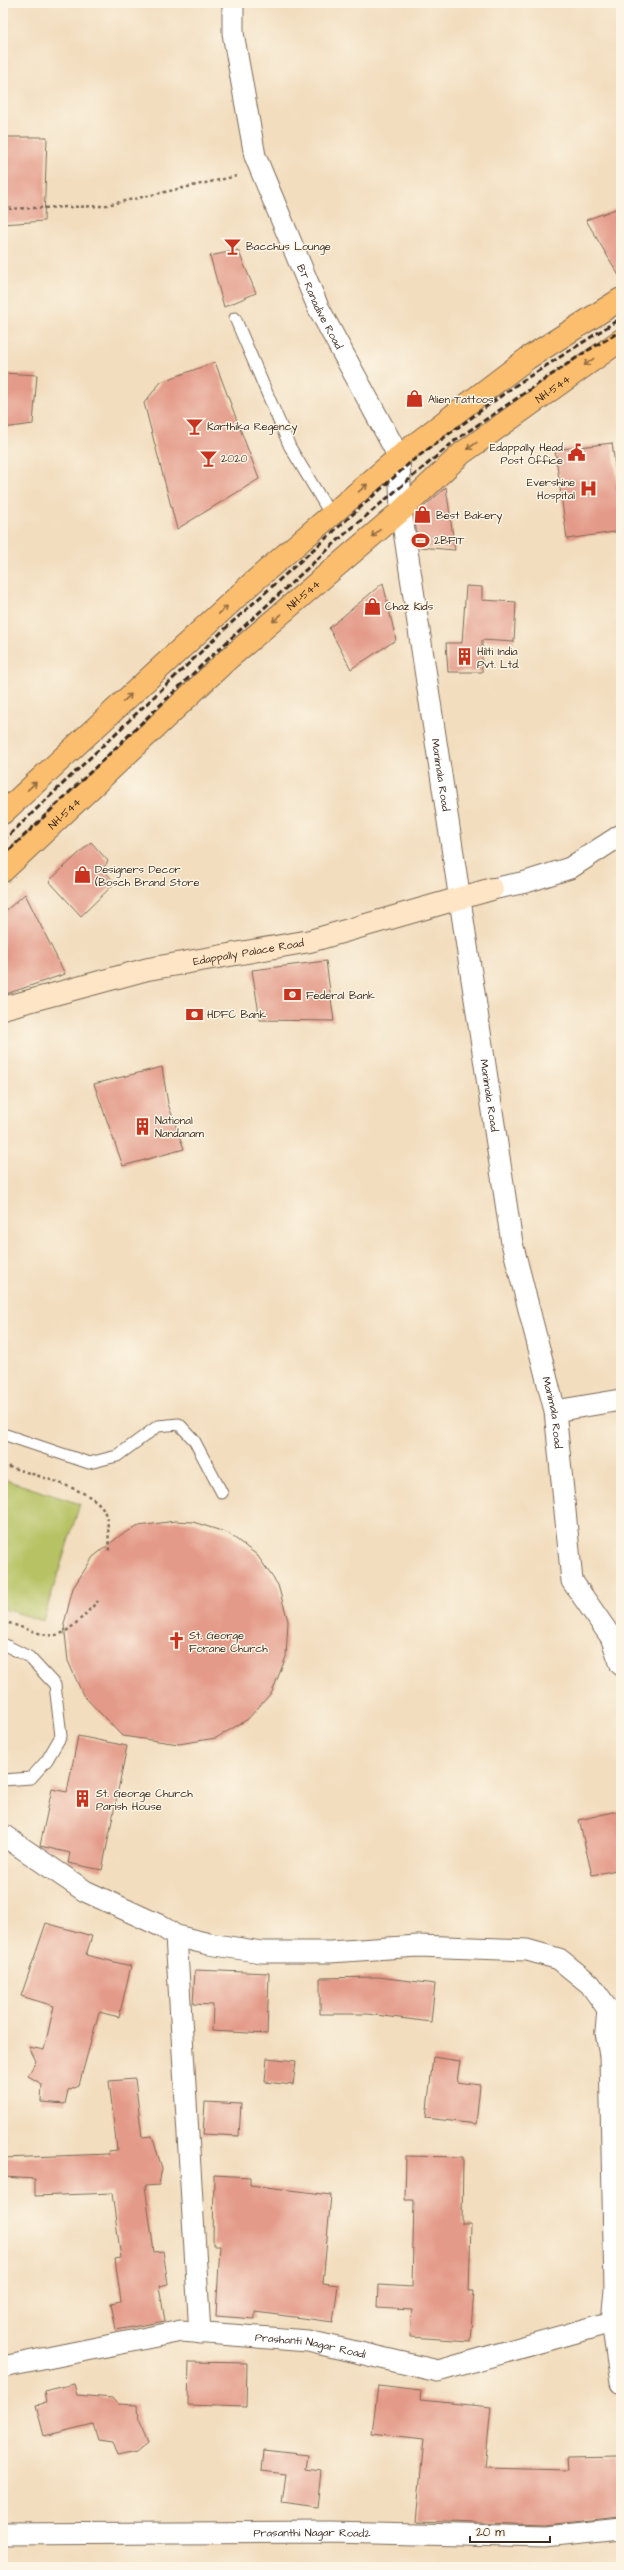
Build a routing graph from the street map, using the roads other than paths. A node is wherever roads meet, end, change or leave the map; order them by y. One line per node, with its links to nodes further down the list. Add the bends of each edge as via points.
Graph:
1 (233, 3): 5 (street, BT Ranadive Road, via 233,33 256,156 261,170 318,306)
2 (621, 299): 5 (main road, via 528,358)
3 (235, 318): 7 (lane, via 290,447)
4 (621, 340): 6 (main road, NH-544, one-way to 6, via 461,454)
5 (399, 457): 6 (street, BT Ranadive Road); 7 (main road, one-way to 5)
6 (401, 511): 10 (main road, NH-544, one-way to 10, via 227,660); 12 (street, Manimala Road)
7 (331, 515): 8 (main road, one-way to 7, via 252,583)
8 (3, 813)
9 (621, 835): 11 (street, via 570,868 526,882)
10 (3, 871)
11 (492, 889): 12 (street, Edappally Palace Road)
12 (461, 898): 13 (street, Edappally Palace Road, via 310,941 148,969); 15 (street, Manimala Road, via 512,1243)
13 (3, 1008)
14 (621, 1400): 15 (street)
15 (555, 1411): 19 (street, Manimala Road, via 572,1581 611,1637)
16 (3, 1434): 17 (lane, via 89,1463 117,1456 158,1426 180,1424 194,1440)
17 (222, 1493)
18 (3, 1644): 20 (lane, via 29,1657 55,1685 61,1736 47,1760 31,1778)
19 (621, 1665)
20 (3, 1780)
21 (3, 1835): 22 (street, via 85,1891 161,1926)
22 (176, 1936): 23 (street, via 262,1952 330,1952 418,1946 527,1950 559,1959 590,1984 608,2010); 25 (street)
23 (614, 2029): 24 (street, via 610,2056 614,2289)
24 (612, 2322): 25 (street, Prashanti Nagar Road1, via 438,2371 308,2341); 27 (street)
25 (200, 2333): 26 (street, Prashanti Nagar Road1, via 181,2331)
26 (3, 2367)
27 (621, 2383)
28 (621, 2528): 29 (street, Prasanthi Nagar Road2, via 545,2537 330,2532)
29 (3, 2534)

